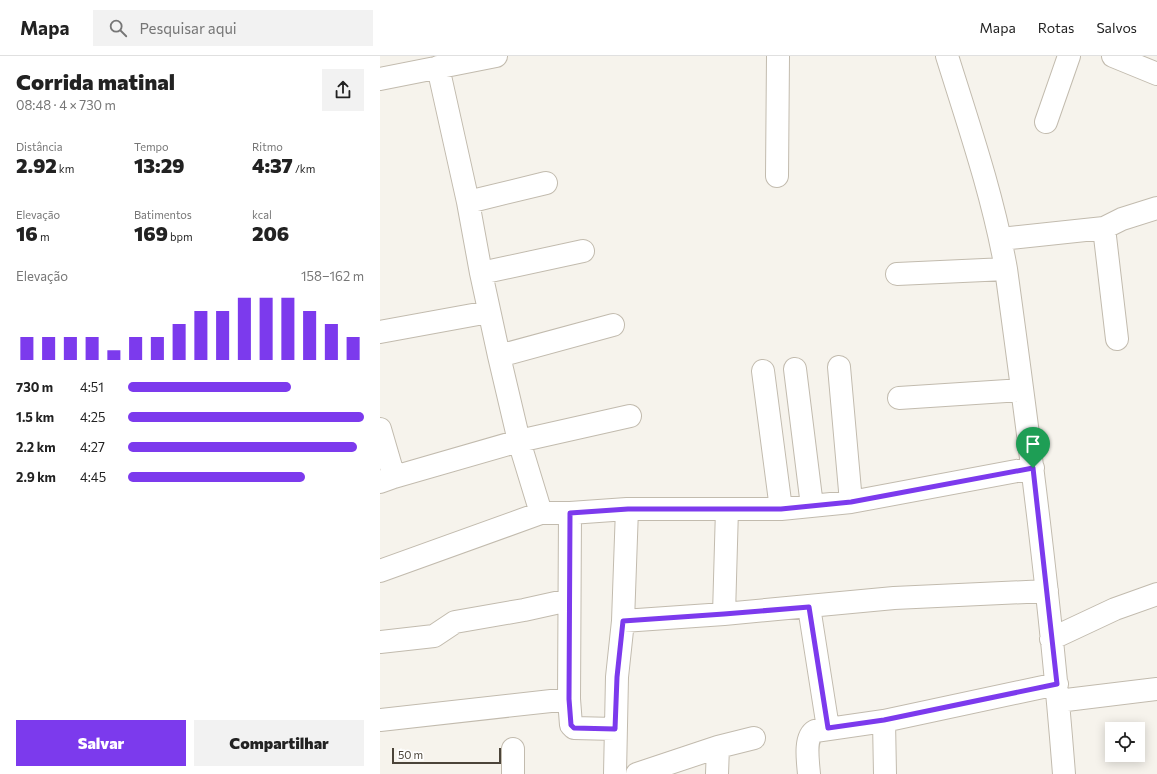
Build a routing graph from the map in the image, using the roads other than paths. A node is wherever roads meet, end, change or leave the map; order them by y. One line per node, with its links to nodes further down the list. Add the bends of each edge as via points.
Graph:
1 (778, 56): 10 (street)
2 (948, 56): 15 (street)
3 (1069, 56): 9 (street)
4 (1113, 56): 7 (street)
5 (487, 57): 6 (street)
6 (438, 67): 8 (street); 12 (street)
7 (1157, 74)
8 (380, 79)
9 (1046, 122)
10 (776, 176)
11 (546, 183): 12 (street)
12 (468, 202): 18 (street)
13 (1157, 208): 14 (street, via 1122,219)
14 (1104, 228): 15 (street); 23 (street)
15 (1001, 239): 17 (street)
16 (582, 251): 18 (street)
17 (1006, 269): 19 (street); 28 (street)
18 (481, 273): 20 (street)
19 (897, 274)
20 (489, 312): 22 (street); 24 (street)
21 (613, 325): 24 (street)
22 (380, 332)
23 (1117, 339)
24 (499, 356): 32 (street)
25 (839, 367): 35 (street)
26 (795, 369): 36 (street)
27 (763, 371): 39 (street)
28 (1022, 390): 29 (street); 33 (street)
29 (899, 398)
30 (630, 416): 32 (street)
31 (380, 429): 34 (street)
32 (519, 441): 34 (street); 40 (street)
33 (1033, 468): 35 (street); 43 (street)
34 (387, 479)
35 (851, 502): 36 (street)
36 (812, 506): 39 (street)
37 (628, 509): 38 (street); 41 (street); 48 (street)
38 (727, 509): 39 (street); 47 (street)
39 (781, 509)
40 (541, 513): 41 (street); 42 (street)
41 (570, 513): 45 (street)
42 (380, 571)
43 (1047, 591): 46 (street, via 894,598); 49 (street)
44 (1157, 594): 49 (street, via 1115,609)
45 (569, 600): 50 (street, via 455,622 434,636); 53 (street)
46 (809, 607): 47 (street); 56 (street)
47 (724, 614): 48 (street)
48 (623, 621): 57 (street)
49 (1051, 639): 52 (street)
50 (380, 642)
51 (1157, 689): 52 (street)
52 (1058, 693): 55 (street); 67 (street)
53 (569, 699): 54 (street); 57 (street, via 571,725 574,728)
54 (380, 720)
55 (884, 720): 56 (street); 66 (street)
56 (828, 728): 65 (street, via 811,733 808,740)
57 (615, 729): 62 (street)
58 (754, 738): 59 (street)
59 (718, 747): 63 (street); 64 (street)
60 (513, 749): 61 (street)
61 (513, 774)
62 (615, 774)
63 (637, 774)
64 (717, 774)
65 (809, 774)
66 (885, 774)
67 (1064, 774)

